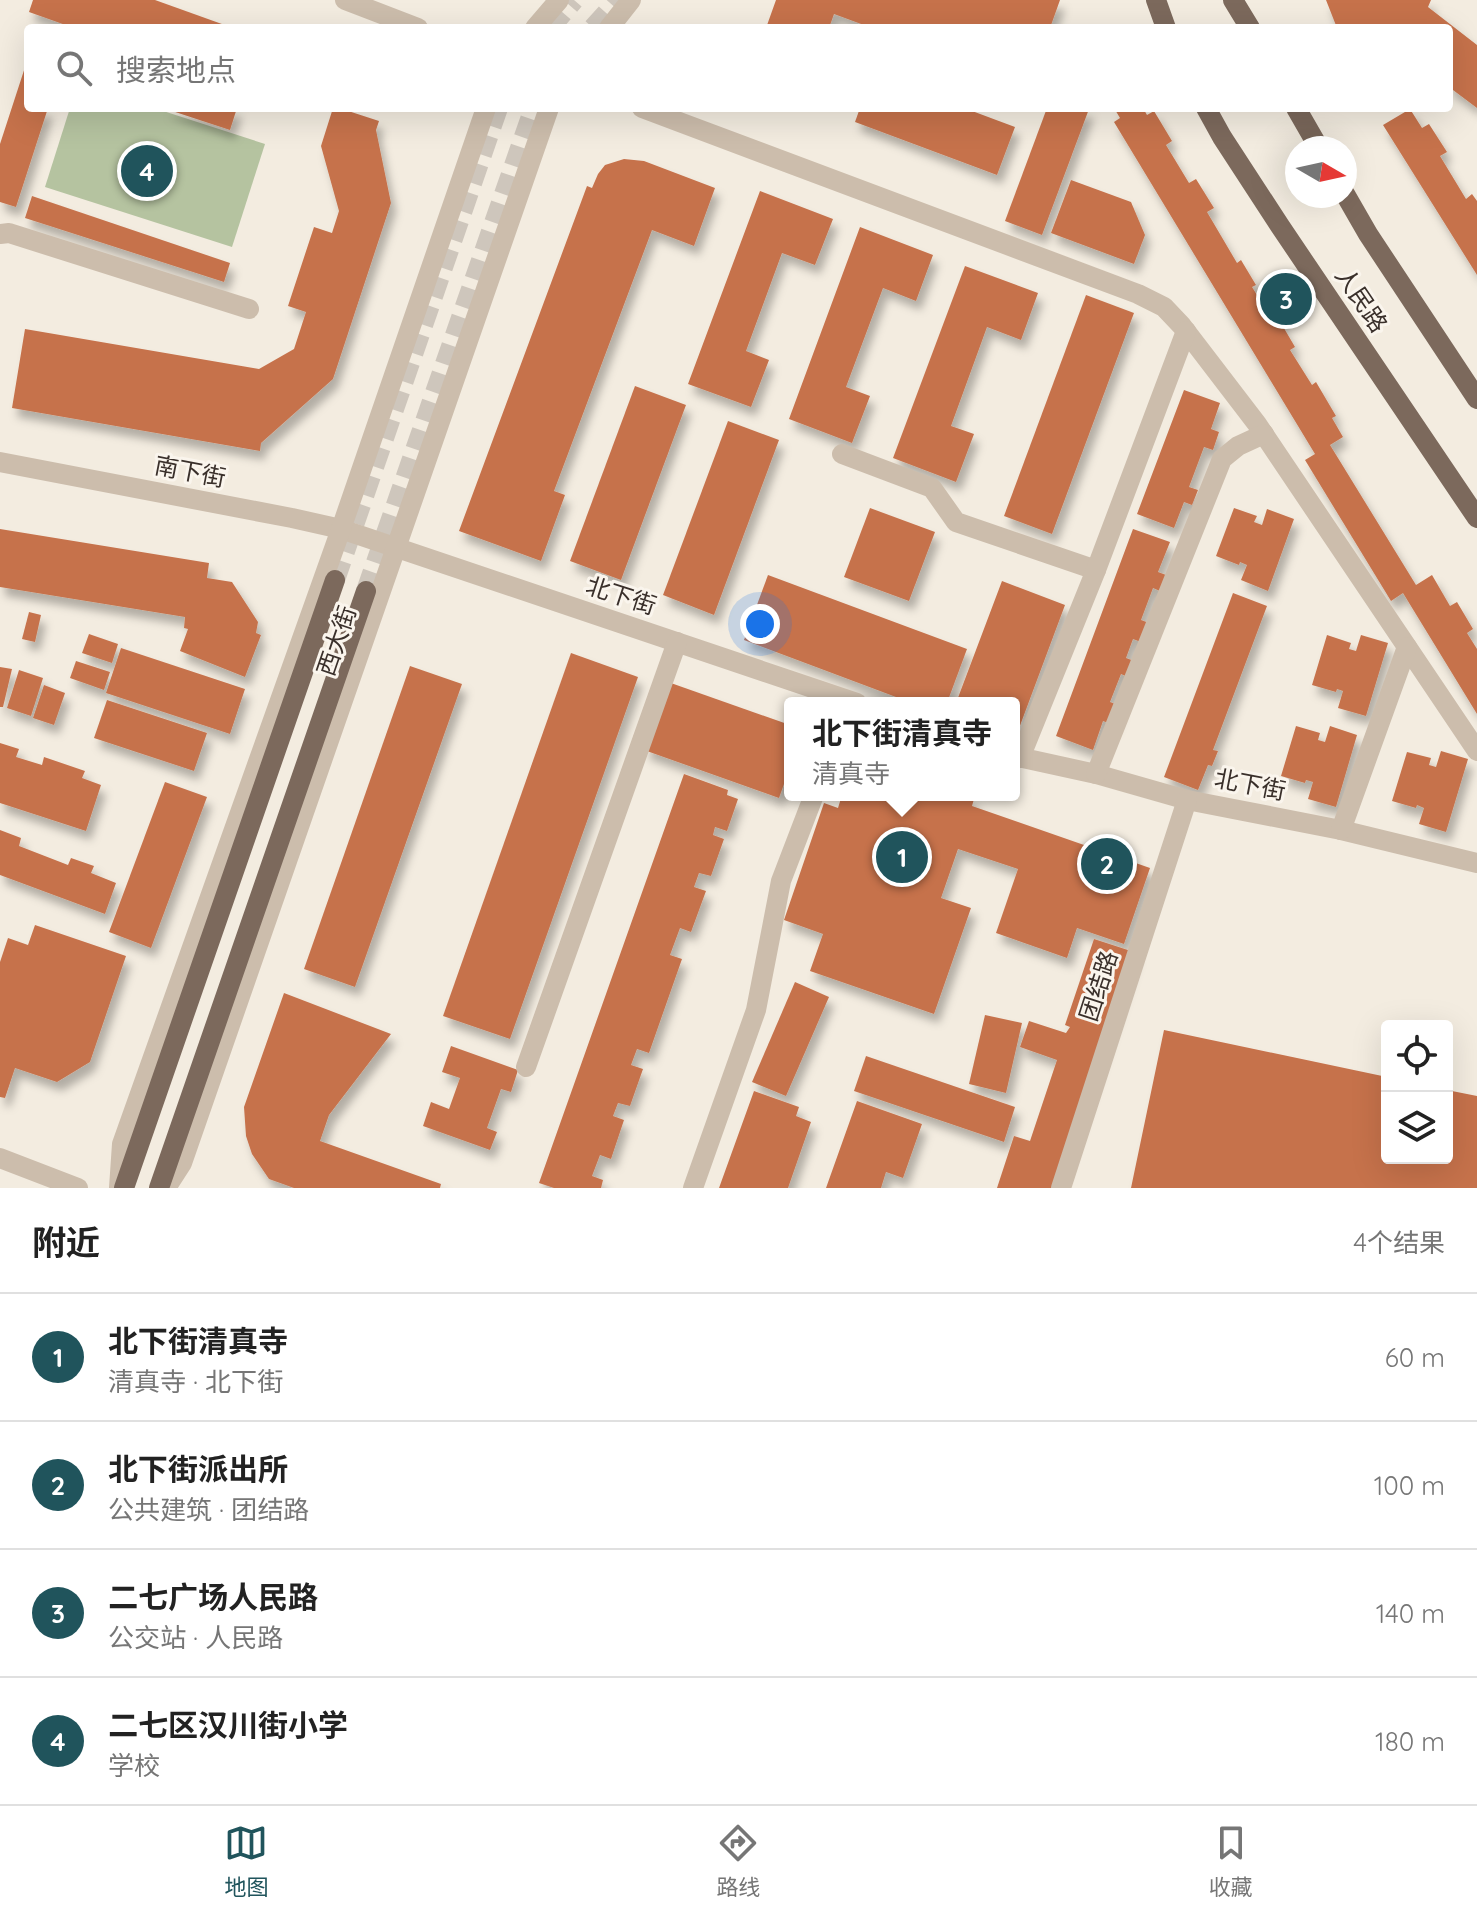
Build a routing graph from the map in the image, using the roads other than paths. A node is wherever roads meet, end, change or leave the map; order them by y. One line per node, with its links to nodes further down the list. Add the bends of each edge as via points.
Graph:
1 (345, 0): 6 (street)
2 (559, 0): 7 (street)
3 (631, 0): 8 (street)
4 (1156, 0): 9 (main road)
5 (1233, 0): 10 (main road)
6 (408, 24)
7 (538, 24)
8 (612, 24)
9 (1165, 24)
10 (1248, 24)
11 (485, 112): 26 (street, 西大街)
12 (548, 112): 28 (street, 西大街)
13 (653, 112): 20 (street, via 1138,294 1164,307)
14 (1208, 112): 25 (main road, 人民路)
15 (1298, 112): 16 (main road)
16 (1312, 136)
17 (1353, 208): 21 (main road, 人民路)
18 (0, 234): 19 (street)
19 (249, 309)
20 (1186, 331): 22 (street); 29 (street)
21 (1477, 399)
22 (1264, 434): 33 (street); 38 (street, via 1222,459)
23 (842, 454): 29 (street, via 932,488 956,522)
24 (0, 462): 26 (street, 南下街)
25 (1477, 518)
26 (341, 529): 27 (street, 南下街); 46 (street, 西大街, via 122,1144)
27 (370, 539): 28 (street, 北下街)
28 (396, 548): 32 (street, 北下街); 48 (street, 西大街, via 182,1163)
29 (1096, 570): 35 (street)
30 (335, 580): 46 (main road, 西大街)
31 (366, 591): 47 (main road, 西大街)
32 (677, 642): 34 (street, 北下街); 43 (street)
33 (1407, 647): 36 (street); 41 (street)
34 (837, 697)
35 (1020, 750)
36 (1477, 751)
37 (1020, 758): 38 (street, 北下街)
38 (1096, 774): 39 (street, 北下街)
39 (1187, 800): 41 (street, 北下街); 50 (street, 团结路)
40 (812, 801): 49 (street, via 781,881 756,1010)
41 (1341, 830): 42 (street, 北下街)
42 (1477, 863)
43 (526, 1067)
44 (0, 1158): 45 (street)
45 (78, 1188)
46 (121, 1188)
47 (159, 1188)
48 (166, 1188)
49 (693, 1188)
50 (1061, 1188)

